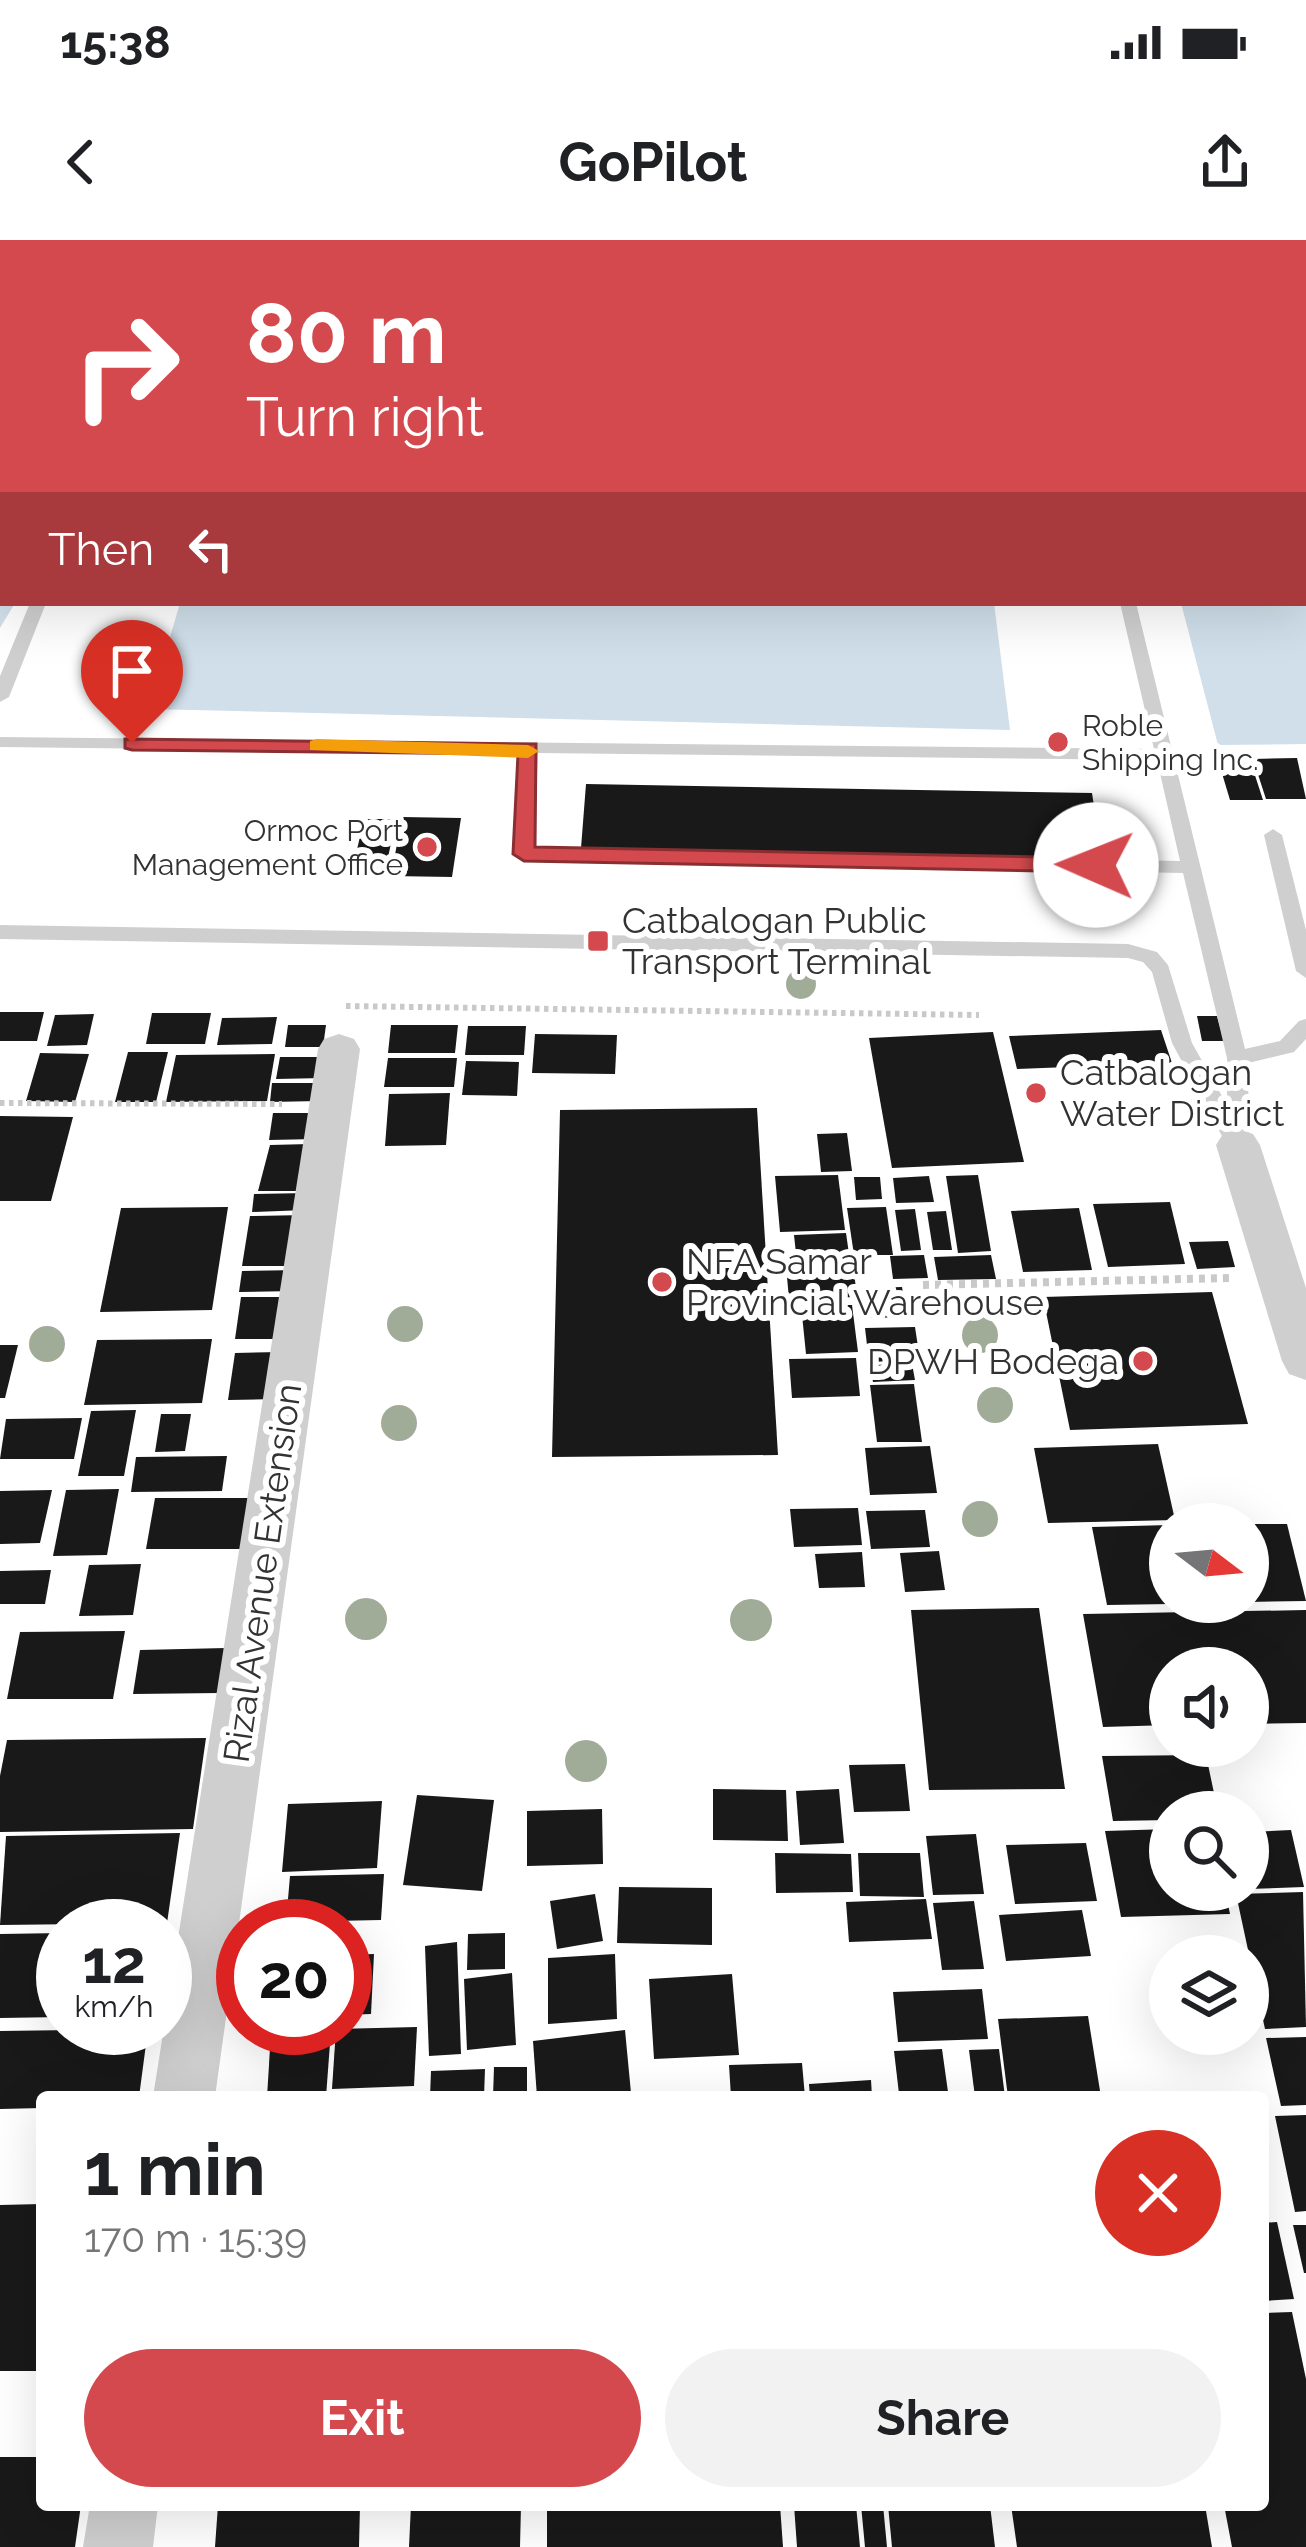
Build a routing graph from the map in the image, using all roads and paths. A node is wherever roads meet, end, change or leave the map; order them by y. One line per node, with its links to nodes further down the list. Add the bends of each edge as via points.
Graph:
1 (37, 606): 3 (lane)
2 (1130, 606): 6 (lane)
3 (0, 697)
4 (0, 742): 5 (lane)
5 (529, 748): 6 (lane); 8 (lane, via 524,854)
6 (1164, 755): 8 (lane)
7 (1273, 835): 10 (lane)
8 (1191, 867): 14 (lane)
9 (0, 932): 17 (lane, via 1128,951 1161,970 1182,1043)
10 (1306, 971)
11 (979, 1015): 13 (path, via 347,1002)
12 (1306, 1025): 14 (lane, via 1287,1047)
13 (341, 1033): 16 (street, Rizal Avenue Extension)
14 (1237, 1058): 17 (lane)
15 (0, 1103): 16 (path)
16 (331, 1105): 21 (street, Rizal Avenue Extension)
17 (1238, 1144): 18 (street)
18 (1280, 1277): 19 (path); 20 (street)
19 (923, 1286)
20 (1306, 1361)
21 (185, 2091)
22 (123, 2511): 23 (street)
23 (118, 2547)

